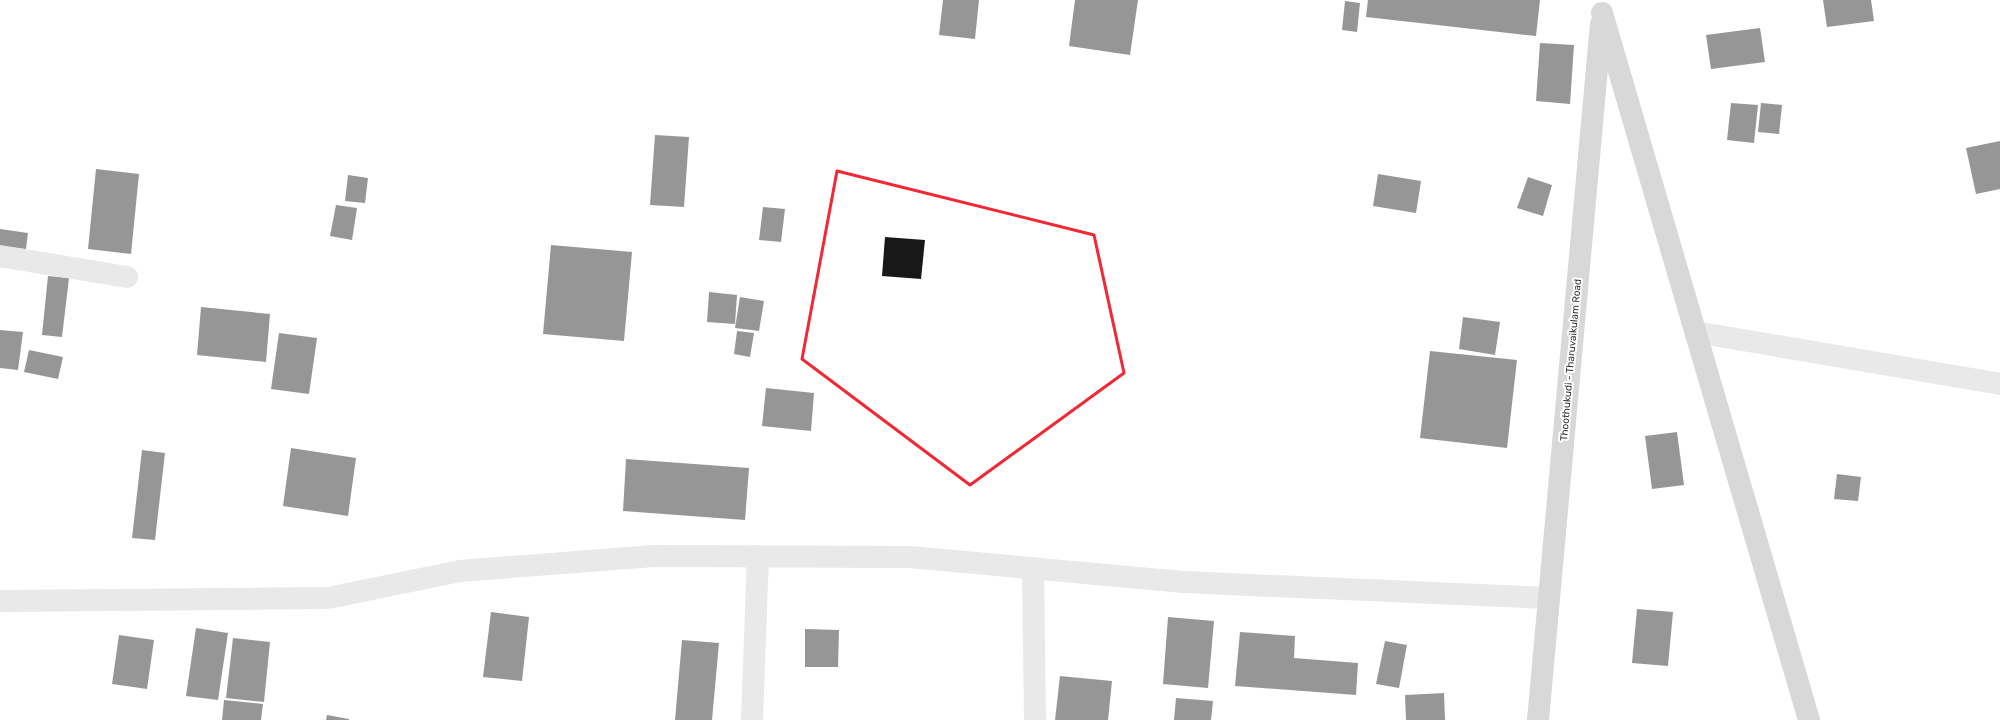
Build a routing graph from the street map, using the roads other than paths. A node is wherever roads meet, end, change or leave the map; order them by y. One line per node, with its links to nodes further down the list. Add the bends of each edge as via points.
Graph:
1 (1601, 6): 4 (main road); 8 (main road, Thoothukudi - Tharuvaikulam Road)
2 (0, 256): 3 (street)
3 (127, 276)
4 (1696, 332): 5 (street); 13 (main road)
5 (2000, 384)
6 (758, 556): 7 (street, via 910,557); 9 (street, via 654,556 460,571 328,598); 10 (street)
7 (1033, 568): 8 (street, via 1183,582); 11 (street)
8 (1549, 598): 12 (main road, Thoothukudi - Tharuvaikulam Road)
9 (0, 601)
10 (752, 720)
11 (1035, 720)
12 (1538, 720)
13 (1810, 720)

